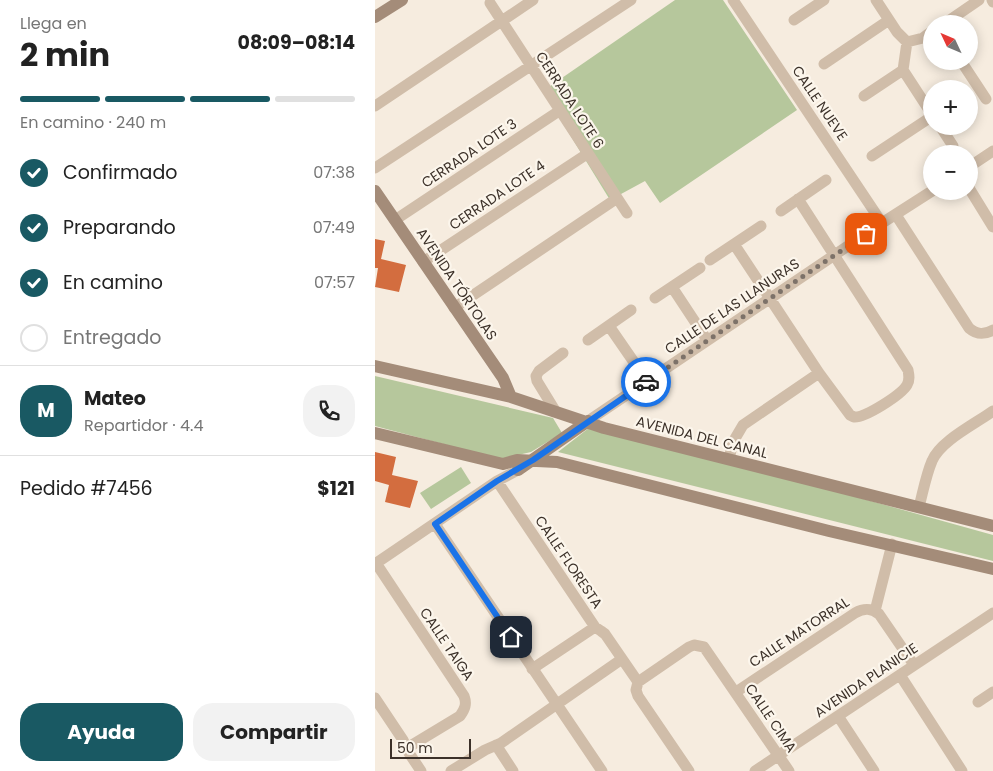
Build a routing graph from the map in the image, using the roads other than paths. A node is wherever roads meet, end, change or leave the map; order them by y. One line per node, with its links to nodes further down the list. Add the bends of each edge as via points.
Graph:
1 (533, 0): 13 (street)
2 (631, 0): 17 (street)
3 (733, 0): 41 (street, CALLE NUEVE)
4 (824, 0): 11 (street)
5 (876, 0): 12 (street)
6 (979, 0): 9 (street)
7 (399, 1): 10 (main road)
8 (490, 3): 13 (street, CERRADA LOTE 6)
9 (957, 15)
10 (375, 17)
11 (793, 20)
12 (889, 20): 15 (street); 16 (street)
13 (501, 22): 17 (street, CERRADA LOTE 6); 23 (street)
14 (923, 38): 15 (street)
15 (907, 42): 18 (street)
16 (824, 64)
17 (530, 66): 24 (street, CERRADA LOTE 6); 30 (street)
18 (903, 70): 20 (street); 22 (street)
19 (967, 70): 21 (street)
20 (864, 96)
21 (986, 99)
22 (923, 102)
23 (375, 106)
24 (559, 111): 27 (street, CERRADA LOTE 6); 40 (street, CERRADA LOTE 3)
25 (923, 121): 28 (street)
26 (993, 151): 29 (street)
27 (587, 154): 34 (street, CERRADA LOTE 6); 47 (street, CERRADA LOTE 4)
28 (872, 156)
29 (978, 161)
30 (375, 168)
31 (827, 180): 35 (street)
32 (375, 190): 40 (main road, AVENIDA TÓRTOLAS)
33 (923, 196): 39 (street, CALLE DE LAS LLANURAS)
34 (617, 199): 38 (street, CERRADA LOTE 6); 52 (street)
35 (798, 199): 37 (street); 45 (street)
36 (976, 200): 43 (street)
37 (781, 211)
38 (627, 213)
39 (896, 215): 41 (street, CALLE DE LAS LLANURAS); 55 (street, via 969,328 978,334)
40 (395, 220): 47 (main road, AVENIDA TÓRTOLAS)
41 (882, 222): 45 (street, CALLE DE LAS LLANURAS)
42 (761, 226): 44 (street)
43 (993, 227)
44 (734, 244): 46 (street); 51 (street)
45 (835, 256): 51 (street, CALLE DE LAS LLANURAS); 60 (street, via 908,370 909,380 903,390 864,416 854,417 846,411)
46 (710, 260)
47 (423, 262): 52 (main road, AVENIDA TÓRTOLAS)
48 (700, 268): 49 (street)
49 (672, 287): 50 (street); 57 (street)
50 (655, 298)
51 (770, 298): 57 (street, CALLE DE LAS LLANURAS); 60 (street)
52 (454, 308): 62 (main road, AVENIDA TÓRTOLAS, via 503,378)
53 (631, 310): 54 (street)
54 (609, 326): 56 (street); 61 (street)
55 (993, 330)
56 (588, 340)
57 (707, 340): 61 (street, CALLE DE LAS LLANURAS)
58 (563, 353): 64 (street, via 536,376)
59 (375, 366): 62 (main road, AVENIDA DEL CANAL)
60 (819, 373): 67 (street, via 743,425 733,442)
61 (647, 381): 65 (street, CALLE DE LAS LLANURAS)
62 (511, 397): 64 (main road, AVENIDA DEL CANAL)
63 (993, 411): 71 (street, via 935,455)
64 (556, 412): 65 (main road, AVENIDA DEL CANAL)
65 (588, 421): 67 (main road, AVENIDA DEL CANAL, via 604,428); 68 (main road, CALLE DE LAS LLANURAS)
66 (375, 433): 68 (main road, via 503,464)
67 (729, 459): 71 (main road, AVENIDA DEL CANAL)
68 (533, 460): 69 (main road, CALLE DE LAS LLANURAS); 74 (main road, via 557,462)
69 (518, 470): 70 (street, CALLE DE LAS LLANURAS)
70 (497, 481): 72 (street, CALLE DE LAS LLANURAS); 79 (street, CALLE FLORESTA)
71 (919, 507): 73 (main road, AVENIDA DEL CANAL)
72 (435, 524): 75 (street, CALLE DE LAS LLANURAS); 82 (street)
73 (993, 526)
74 (892, 544): 76 (main road); 77 (street)
75 (375, 564): 92 (street, CALLE TAIGA, via 466,701 460,716)
76 (993, 568)
77 (875, 611): 81 (street); 85 (street, CALLE MATORRAL, via 864,609 855,613)
78 (993, 613): 81 (street, AVENIDA PLANICIE)
79 (595, 627): 80 (street, via 601,630); 82 (street, CALLE FLORESTA)
80 (622, 660): 84 (street); 89 (street)
81 (914, 666): 83 (street, AVENIDA PLANICIE)
82 (532, 669): 89 (street)
83 (899, 675): 90 (street, AVENIDA PLANICIE); 102 (street)
84 (638, 682): 85 (street, CALLE CIMA, via 689,647 699,645 707,651); 98 (street, via 638,696)
85 (735, 692): 93 (street, CALLE CIMA)
86 (993, 692): 88 (street)
87 (375, 698): 92 (street)
88 (978, 702)
89 (557, 705): 91 (street); 97 (street)
90 (838, 716): 93 (street, AVENIDA PLANICIE); 101 (street)
91 (496, 745): 95 (street); 96 (street)
92 (407, 748): 94 (street)
93 (779, 756): 99 (street, AVENIDA PLANICIE); 100 (street, CALLE CIMA)
94 (421, 771)
95 (451, 771)
96 (513, 771)
97 (602, 771)
98 (689, 771)
99 (755, 771)
100 (789, 771)
101 (874, 771)
102 (962, 771)

